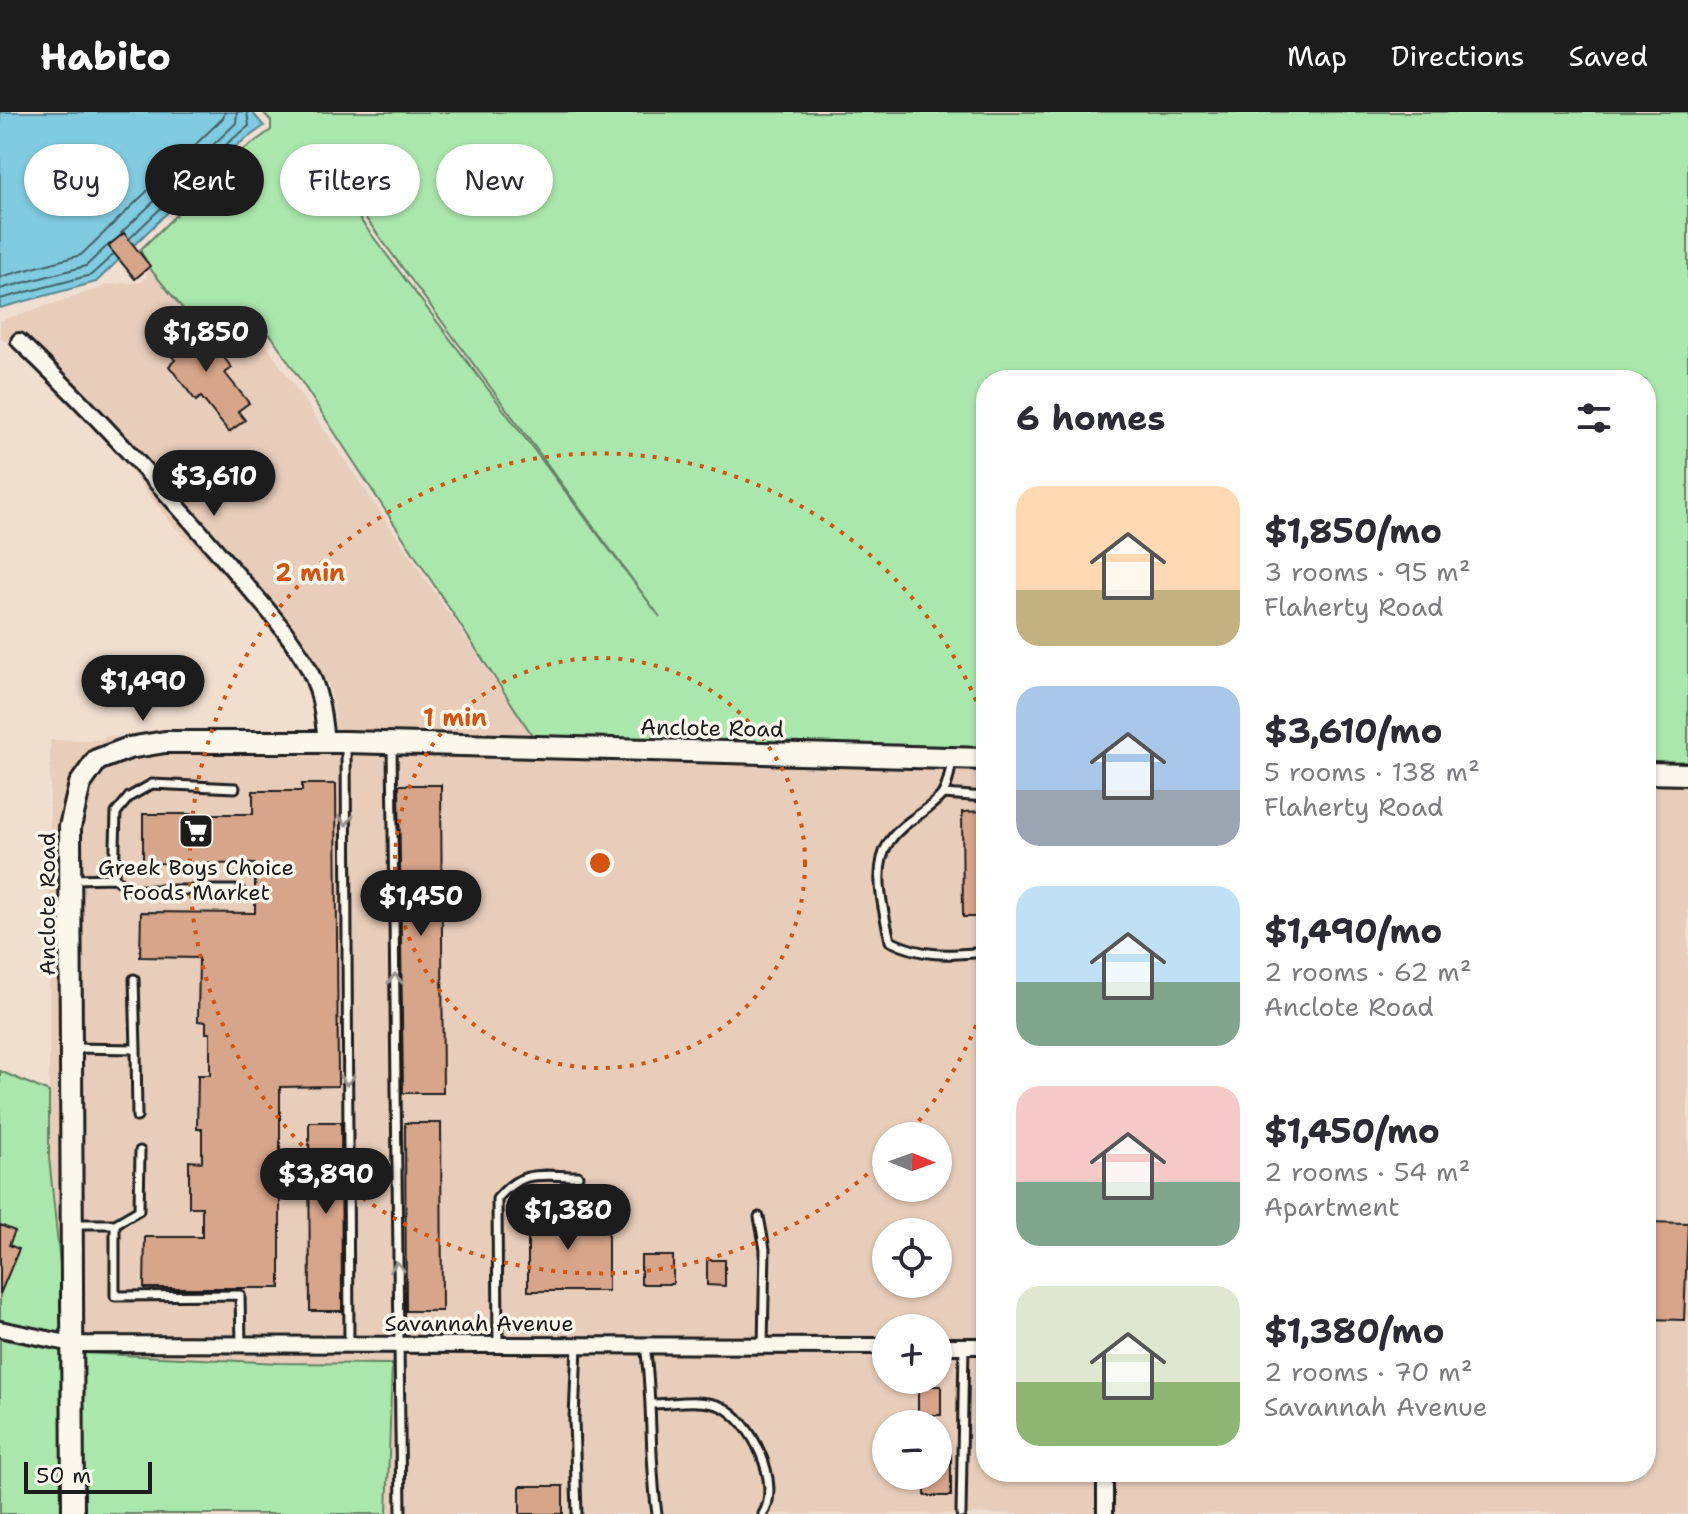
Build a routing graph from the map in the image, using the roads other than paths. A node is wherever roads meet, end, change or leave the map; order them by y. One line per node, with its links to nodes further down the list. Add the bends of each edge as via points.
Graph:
1 (19, 341): 2 (street, via 148,471 277,622 305,662)
2 (336, 742): 3 (street, Anclote Road); 12 (street, Anclote Road, via 165,742 97,760 80,784 70,827); 27 (lane, one-way to 27)
3 (392, 744): 4 (street, Anclote Road); 28 (lane, one-way to 3)
4 (952, 758): 5 (street, Anclote Road); 9 (lane)
5 (976, 759)
6 (1656, 773): 7 (street)
7 (1688, 774)
8 (235, 788): 11 (lane, via 152,784 129,797 116,813)
9 (943, 794): 10 (lane); 14 (lane, via 888,843 881,864 890,941 912,952)
10 (976, 796)
11 (114, 878): 12 (lane); 13 (lane, via 133,890)
12 (70, 879): 16 (street, Anclote Road)
13 (240, 890)
14 (976, 953)
15 (134, 979): 17 (lane)
16 (71, 1048): 17 (lane); 22 (street, Anclote Road)
17 (136, 1049): 18 (lane)
18 (137, 1117)
19 (140, 1151): 23 (lane, via 139,1210)
20 (578, 1176): 29 (lane, via 524,1176 508,1184 497,1199)
21 (759, 1217): 32 (lane, via 765,1249)
22 (72, 1223): 23 (lane); 25 (street, Anclote Road)
23 (115, 1224): 26 (lane, via 115,1296 240,1295)
24 (0, 1329): 25 (street, Savannah Avenue)
25 (72, 1344): 26 (street, Savannah Avenue); 39 (street, Anclote Road)
26 (241, 1344): 27 (street, Savannah Avenue)
27 (349, 1344): 28 (street, Savannah Avenue)
28 (398, 1345): 29 (street, Savannah Avenue); 40 (lane)
29 (498, 1345): 30 (street, Savannah Avenue)
30 (577, 1345): 31 (street, Savannah Avenue); 41 (lane)
31 (645, 1345): 32 (street, Savannah Avenue); 37 (lane)
32 (763, 1345): 33 (street, Savannah Avenue)
33 (872, 1346)
34 (952, 1346): 35 (street)
35 (964, 1346): 36 (street); 44 (lane)
36 (976, 1346)
37 (651, 1404): 42 (lane); 43 (lane, via 709,1403 749,1429 768,1486)
38 (1105, 1482): 45 (street)
39 (73, 1514)
40 (401, 1514)
41 (577, 1514)
42 (657, 1514)
43 (763, 1514)
44 (961, 1514)
45 (1105, 1514)

